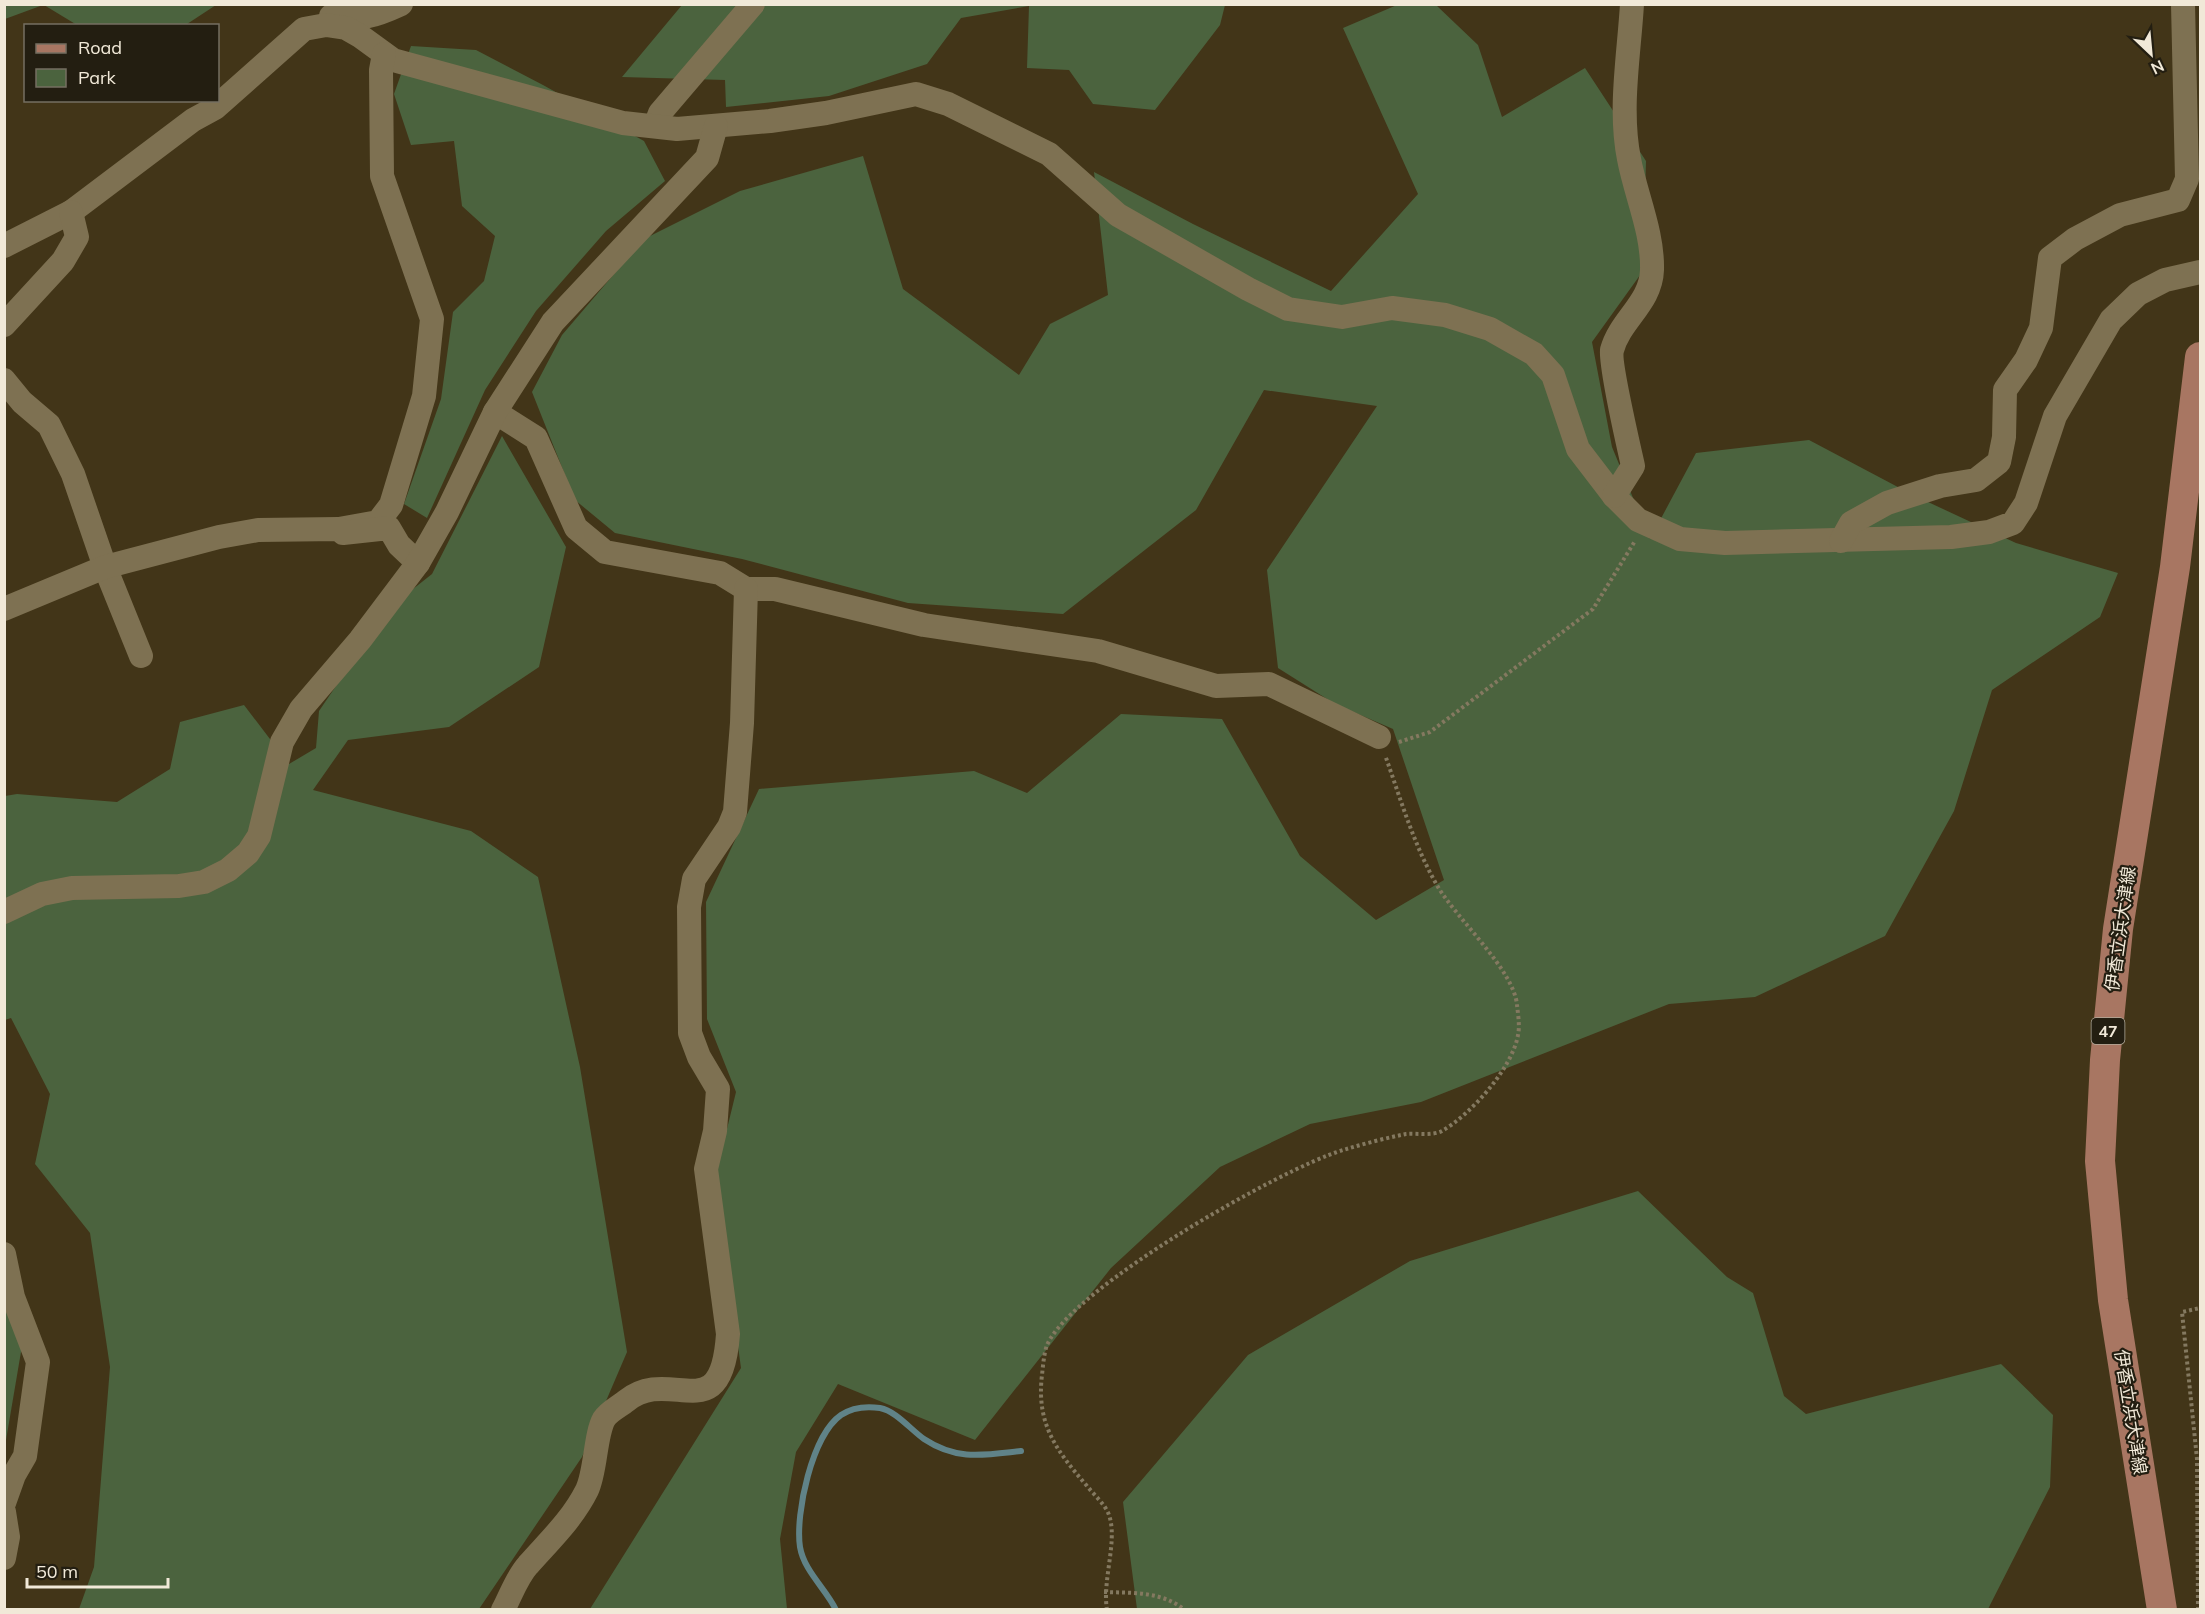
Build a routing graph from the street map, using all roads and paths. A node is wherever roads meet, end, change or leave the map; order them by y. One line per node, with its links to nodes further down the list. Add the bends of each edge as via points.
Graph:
1 (401, 4): 5 (street, via 374,17 328,15 307,20)
2 (753, 4): 7 (street, via 660,113)
3 (1632, 4): 16 (street, via 1625,118 1629,158 1649,237 1652,271 1646,298 1620,332 1611,352 1633,466)
4 (2183, 4): 19 (street, via 2187,179 2178,201 2120,215 2075,239 2050,258 2041,328 2026,360 2005,390 1999,462 1976,480 1940,486 1887,503 1851,523)
5 (304, 29): 6 (street, via 326,25 346,28); 9 (street, via 215,108 193,120)
6 (384, 54): 7 (street, via 393,60 623,123); 18 (street, via 382,176 432,319 431,330 424,396 391,504 378,522)
7 (655, 126): 8 (street)
8 (716, 126): 15 (street, via 707,158 553,322); 16 (street, via 826,113 916,94 948,104 1049,154 1118,215 1288,309 1342,317 1392,308 1445,315 1490,329 1534,354 1553,375 1578,449)
9 (71, 212): 10 (street); 12 (street, via 77,237 68,253)
10 (4, 246)
11 (2200, 272): 19 (street, via 2165,280 2138,294 2111,320 2055,416 2026,503 2013,523 1989,532 1951,537)
12 (4, 325)
13 (2200, 357): 36 (main road, 伊香立浜大津線 / 47, via 2173,578 2118,929 2100,1161 2113,1300)
14 (4, 380): 21 (street, via 49,425 73,474)
15 (495, 412): 20 (street); 22 (street, via 536,438 576,528 606,552 720,573)
16 (1614, 496): 17 (street)
17 (1646, 524): 19 (street, via 1680,538 1725,543); 25 (path, via 1593,609 1430,732 1396,743)
18 (339, 529): 20 (street, via 343,533 388,528); 21 (street, via 258,530)
19 (1841, 540)
20 (418, 562): 26 (street, via 360,640 301,709 282,742 259,836 235,864 204,882 72,888 42,894)
21 (105, 567): 23 (street); 24 (street)
22 (746, 589): 25 (street, via 775,589 924,625 1098,651 1216,686 1269,684); 33 (street, via 735,812 694,879 690,908 690,1033 718,1089 715,1131 706,1169 728,1334 726,1361 717,1381 697,1392 658,1388 630,1398 604,1418 588,1489 559,1533 526,1567)
23 (4, 609)
24 (141, 656)
25 (1379, 737): 32 (path, via 1416,845 1440,890 1503,972 1517,1001 1518,1035 1485,1095 1439,1133 1407,1134 1342,1150 1268,1181 1127,1269 1062,1325 1047,1346 1041,1378 1043,1408 1050,1439 1110,1518)
26 (4, 912)
27 (4, 1254): 29 (street, via 13,1297 38,1362 25,1456)
28 (2200, 1308): 37 (path, via 2182,1312 2197,1459)
29 (4, 1503)
30 (4, 1512): 31 (street, via 8,1537)
31 (4, 1558)
32 (1104, 1592): 34 (path); 35 (path, via 1149,1593)
33 (503, 1610)
34 (1107, 1610)
35 (1185, 1610)
36 (2162, 1610)
37 (2198, 1610)

